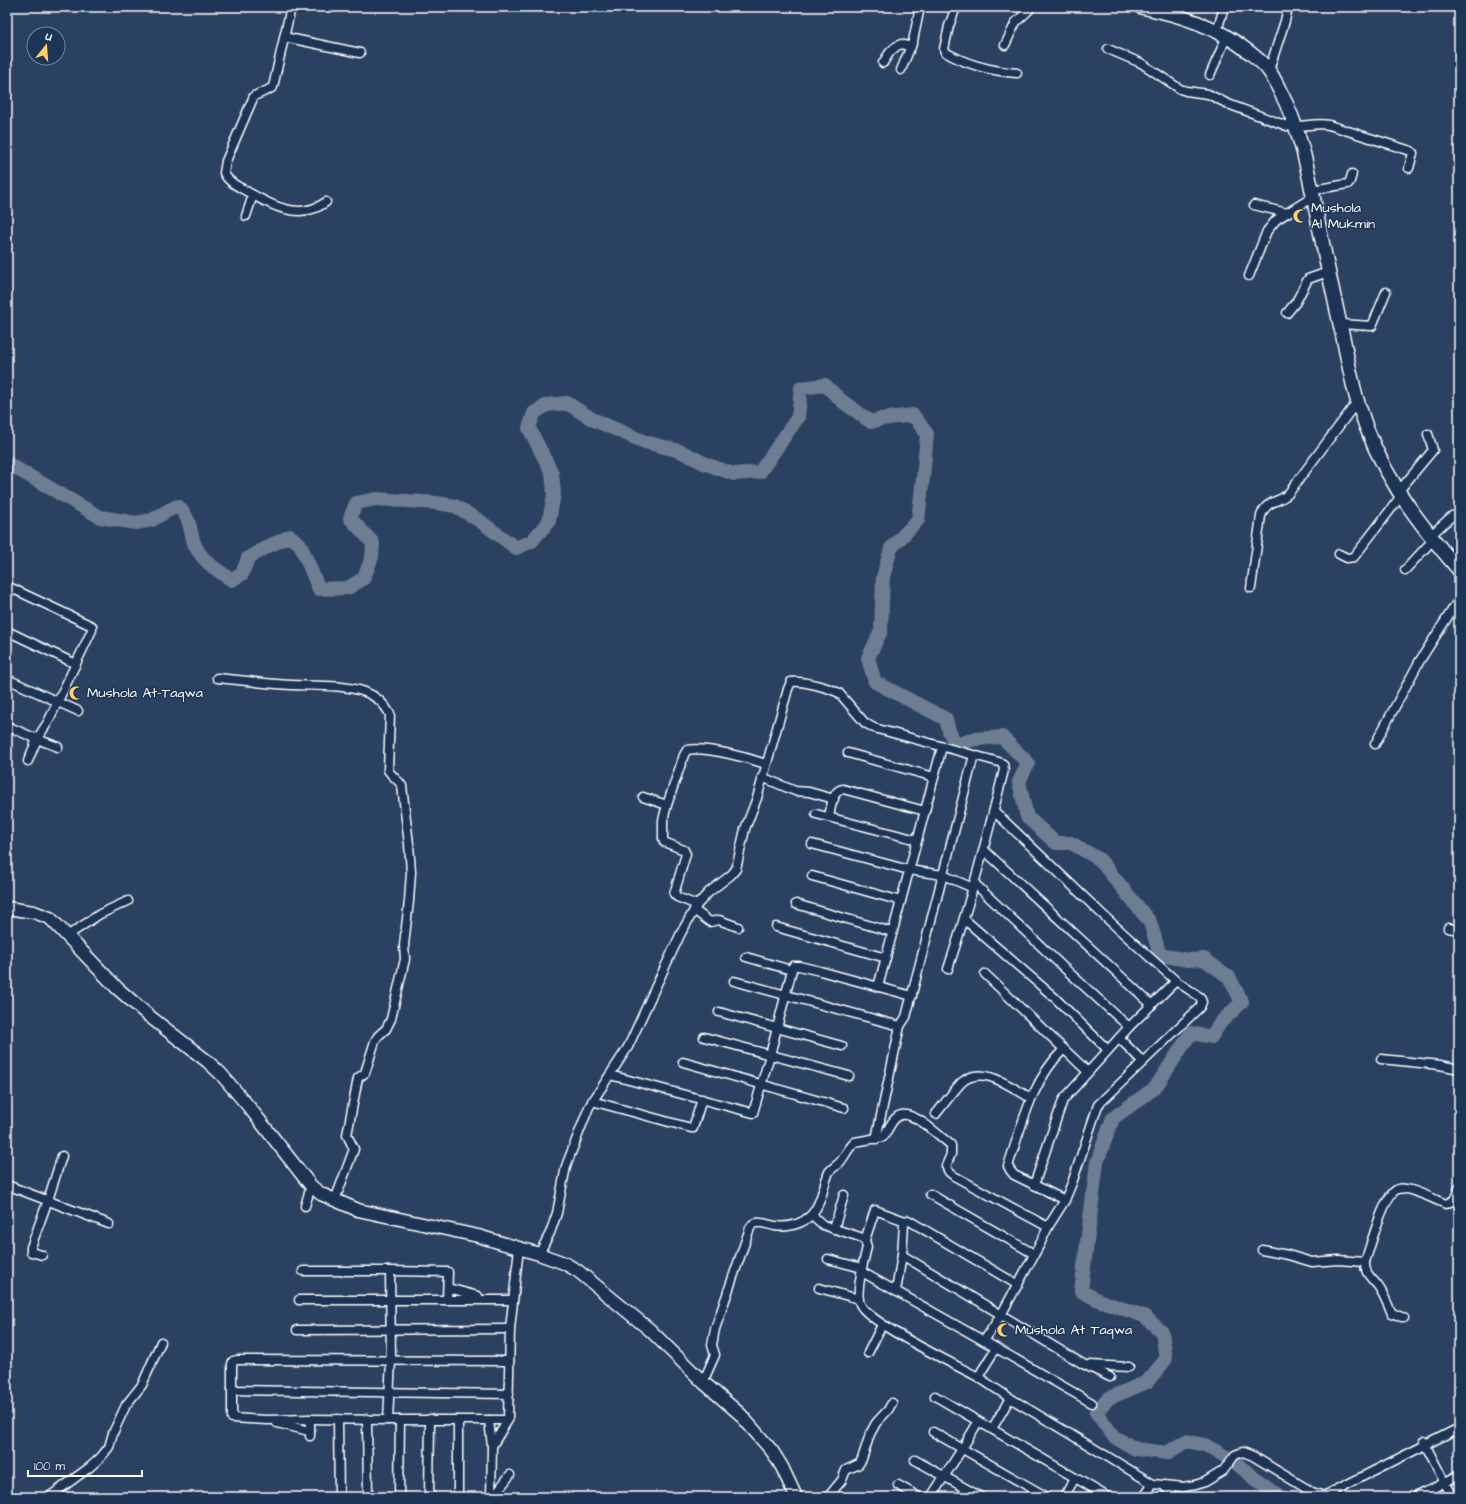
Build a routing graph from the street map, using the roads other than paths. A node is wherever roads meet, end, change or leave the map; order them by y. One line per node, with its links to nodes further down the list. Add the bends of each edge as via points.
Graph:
1 (291, 7): 10 (street)
2 (920, 7): 12 (street)
3 (956, 7): 18 (street, via 949,26 945,52 979,67)
4 (1030, 7): 11 (street, via 1016,22)
5 (1141, 7): 8 (main road)
6 (1224, 7): 9 (street)
7 (1288, 7): 17 (street)
8 (1160, 9): 9 (main road)
9 (1222, 34): 17 (main road); 19 (street)
10 (284, 37): 14 (street); 24 (street, via 273,87 254,96 224,168 229,180)
11 (1005, 45)
12 (911, 47): 15 (street, via 900,44 896,46 891,49); 16 (street)
13 (1108, 50): 20 (street, via 1130,58 1180,89 1208,94 1287,126)
14 (360, 53)
15 (883, 63)
16 (901, 70)
17 (1269, 70): 20 (main road)
18 (1017, 74)
19 (1210, 75)
20 (1297, 127): 21 (street, via 1329,124 1412,151); 23 (main road)
21 (1409, 168)
22 (1352, 174): 23 (street, via 1348,184)
23 (1313, 194): 27 (street); 29 (main road)
24 (253, 195): 25 (street, via 293,211 313,210); 28 (street)
25 (326, 202)
26 (1254, 205): 27 (street)
27 (1287, 213): 30 (street, via 1267,230)
28 (246, 216)
29 (1328, 272): 32 (street, via 1308,279); 33 (main road)
30 (1249, 276)
31 (1386, 292): 33 (street, via 1372,326)
32 (1287, 313)
33 (1340, 324): 34 (main road)
34 (1357, 402): 36 (main road, via 1374,448); 43 (street, via 1288,494 1268,504 1264,509)
35 (1428, 434): 36 (street, via 1433,450)
36 (1399, 494): 38 (main road); 39 (street, via 1354,557 1347,558)
37 (1452, 516): 38 (street)
38 (1432, 538): 40 (street); 41 (main road)
39 (1339, 554)
40 (1405, 570)
41 (1459, 570)
42 (7, 586): 46 (street, via 92,626)
43 (1251, 588)
44 (1459, 599): 53 (street, via 1419,662)
45 (7, 631): 46 (street)
46 (76, 664): 49 (street)
47 (7, 678): 49 (street)
48 (217, 678): 131 (street, via 350,688 378,699 390,714 388,770 402,786 411,872 405,959 391,1019 375,1041 365,1073 358,1078 347,1135 354,1149)
49 (58, 702): 50 (street); 52 (street)
50 (78, 711)
51 (7, 726): 52 (street)
52 (37, 739): 54 (street); 58 (street)
53 (1375, 744)
54 (58, 747)
55 (942, 747): 57 (street); 59 (street, via 874,728 862,720 839,693 794,681 789,684); 60 (street)
56 (848, 753): 60 (street)
57 (974, 755): 66 (street, via 1001,763 1004,767); 73 (street)
58 (28, 761)
59 (766, 764): 61 (street); 64 (street, via 734,754 687,750)
60 (934, 777): 65 (street)
61 (762, 778): 63 (street, via 795,791); 79 (street, via 745,829 736,870)
62 (643, 797): 64 (street)
63 (834, 799): 65 (street, via 836,792 843,789); 68 (street)
64 (666, 805): 79 (street, via 662,820 664,842 684,850 686,854 674,894)
65 (925, 811): 69 (street)
66 (994, 811): 71 (street); 93 (street)
67 (816, 814): 68 (street)
68 (829, 817): 69 (street)
69 (917, 840): 72 (street)
70 (812, 844): 72 (street)
71 (984, 850): 75 (street); 98 (street)
72 (909, 870): 73 (street); 77 (street)
73 (943, 875): 75 (street); 97 (street)
74 (812, 876): 77 (street)
75 (974, 886): 81 (street); 101 (street)
76 (128, 901): 87 (street, via 100,914)
77 (901, 902): 86 (street)
78 (796, 904): 86 (street)
79 (695, 907): 83 (street, via 710,922 719,920); 114 (street, via 628,1047)
80 (7, 908): 87 (street, via 42,914 50,918)
81 (964, 919): 90 (street); 107 (street, via 1054,997)
82 (776, 926): 89 (street)
83 (738, 927)
84 (1448, 928): 85 (street)
85 (1459, 930)
86 (892, 932): 89 (street)
87 (67, 936): 126 (street, via 117,988 221,1074)
88 (746, 957): 91 (street)
89 (886, 958): 95 (street)
90 (948, 969)
91 (791, 970): 95 (street, via 793,966 799,966); 96 (street)
92 (985, 974): 106 (street)
93 (1176, 981): 98 (street); 111 (street, via 1200,997 1200,1007)
94 (734, 982): 96 (street)
95 (878, 987): 97 (street)
96 (786, 995): 100 (street); 102 (street)
97 (912, 996): 100 (street, via 906,1017)
98 (1152, 1005): 101 (street)
99 (719, 1012): 102 (street)
100 (900, 1026): 122 (street)
101 (1129, 1027): 104 (street)
102 (777, 1028): 105 (street); 108 (street)
103 (704, 1037): 108 (street)
104 (1119, 1038): 107 (street); 111 (street)
105 (842, 1046)
106 (1064, 1049): 113 (street); 117 (street, via 1043,1074)
107 (1108, 1050): 113 (street)
108 (770, 1055): 115 (street); 116 (street)
109 (1381, 1059): 112 (street)
110 (683, 1062): 116 (street)
111 (1143, 1062): 132 (street, via 1098,1105)
112 (1459, 1069)
113 (1087, 1071): 125 (street, via 1062,1100)
114 (610, 1075): 118 (street); 119 (street)
115 (849, 1076)
116 (761, 1085): 118 (street, via 753,1113); 120 (street)
117 (1031, 1098): 121 (street, via 993,1077 973,1077 962,1083); 125 (street, via 1008,1166 1014,1175)
118 (702, 1099): 119 (street, via 693,1128)
119 (592, 1101): 142 (street, via 566,1166 557,1213)
120 (844, 1108)
121 (936, 1114)
122 (876, 1139): 134 (street, via 855,1142 829,1172 819,1204); 137 (street, via 886,1134 898,1116 903,1114 916,1118 951,1145 951,1154 946,1166 949,1172)
123 (62, 1156): 130 (street)
124 (7, 1184): 130 (street)
125 (1034, 1185): 132 (street)
126 (311, 1186): 131 (street); 133 (street)
127 (1459, 1188): 147 (street, via 1454,1200 1446,1204 1406,1189 1398,1189 1391,1193 1377,1223)
128 (930, 1194): 143 (street)
129 (844, 1195): 138 (street)
130 (48, 1200): 136 (street); 145 (street, via 30,1249)
131 (335, 1200): 140 (street, via 358,1210 478,1236)
132 (1065, 1200): 137 (street)
133 (305, 1206)
134 (812, 1215): 138 (street, via 823,1225); 177 (street, via 797,1224 776,1226 756,1222 750,1228 715,1329 712,1346 715,1355)
135 (905, 1221): 139 (street, via 875,1210); 144 (street); 151 (street, via 911,1221)
136 (109, 1224)
137 (1048, 1227): 143 (street)
138 (834, 1229): 139 (street)
139 (865, 1240): 148 (street, via 867,1247)
140 (519, 1248): 142 (street); 160 (street)
141 (1262, 1250): 147 (street, via 1312,1262)
142 (539, 1254): 177 (street, via 564,1263 592,1282 650,1330)
143 (1034, 1254): 151 (street)
144 (902, 1255): 154 (street); 161 (street)
145 (42, 1256)
146 (828, 1259): 148 (street)
147 (1365, 1262): 162 (street, via 1367,1273 1381,1290 1392,1313)
148 (862, 1270): 154 (street); 156 (street)
149 (390, 1271): 150 (street); 152 (street, via 448,1272); 158 (street)
150 (303, 1272)
151 (1018, 1285): 161 (street)
152 (448, 1288): 155 (street); 159 (street)
153 (819, 1288): 156 (street)
154 (896, 1291): 167 (street)
155 (488, 1299): 159 (street); 160 (street)
156 (859, 1299): 163 (street, via 865,1311)
157 (299, 1300): 158 (street)
158 (390, 1300): 159 (street); 164 (street)
159 (447, 1300)
160 (513, 1300): 165 (street)
161 (1001, 1315): 167 (street); 173 (street)
162 (1404, 1318)
163 (882, 1325): 170 (street); 175 (street)
164 (390, 1329): 165 (street); 166 (street); 171 (street)
165 (510, 1329): 172 (street)
166 (297, 1330)
167 (984, 1341): 169 (street)
168 (161, 1342): 213 (street, via 142,1385 126,1405 109,1446 90,1467)
169 (996, 1348): 175 (street); 184 (street)
170 (868, 1353)
171 (390, 1360): 172 (street); 178 (street, via 237,1360 232,1364); 179 (street)
172 (509, 1361): 180 (street)
173 (1083, 1364): 174 (street); 176 (street)
174 (1128, 1368)
175 (978, 1377): 182 (street)
176 (1110, 1377)
177 (703, 1382): 220 (street, via 740,1414 772,1451)
178 (232, 1390): 179 (street); 189 (street, via 232,1418)
179 (389, 1392): 180 (street); 190 (street)
180 (509, 1394): 194 (street)
181 (935, 1396): 195 (street)
182 (1010, 1398): 198 (street); 209 (street)
183 (892, 1403): 221 (street, via 870,1434 862,1460 846,1470 842,1480)
184 (1092, 1403)
185 (310, 1419): 186 (street); 189 (street); 189 (street, via 310,1433)
186 (338, 1419): 187 (street); 214 (street)
187 (367, 1419): 190 (street); 215 (street)
188 (430, 1419): 191 (street); 192 (street); 217 (street)
189 (267, 1420)
190 (388, 1420): 191 (street)
191 (400, 1420): 216 (street)
192 (458, 1420): 193 (street); 218 (street)
193 (489, 1420): 194 (street); 201 (street)
194 (508, 1420): 201 (street)
195 (978, 1422): 198 (street); 202 (street)
196 (1459, 1423): 200 (street)
197 (1459, 1428): 200 (street)
198 (992, 1429): 207 (street)
199 (933, 1432): 202 (street)
200 (1424, 1443): 208 (street); 212 (street)
201 (492, 1446): 219 (street)
202 (962, 1449): 206 (street); 225 (street)
203 (916, 1460): 206 (street)
204 (510, 1475): 219 (street)
205 (1459, 1475): 208 (street)
206 (944, 1477): 223 (street); 224 (street)
207 (1075, 1478): 226 (street); 227 (street)
208 (1445, 1482): 230 (street); 231 (street)
209 (1153, 1484): 211 (street); 228 (street)
210 (898, 1485): 222 (street)
211 (1164, 1486): 212 (street, via 1195,1485 1205,1482 1224,1471 1235,1455 1243,1452); 229 (street)
212 (1322, 1495)
213 (49, 1497)
214 (339, 1497)
215 (368, 1497)
216 (399, 1497)
217 (429, 1497)
218 (458, 1497)
219 (492, 1497)
220 (796, 1497)
221 (828, 1497)
222 (919, 1497)
223 (931, 1497)
224 (981, 1497)
225 (1047, 1497)
226 (1064, 1497)
227 (1108, 1497)
228 (1144, 1497)
229 (1172, 1497)
230 (1416, 1497)
231 (1452, 1497)

